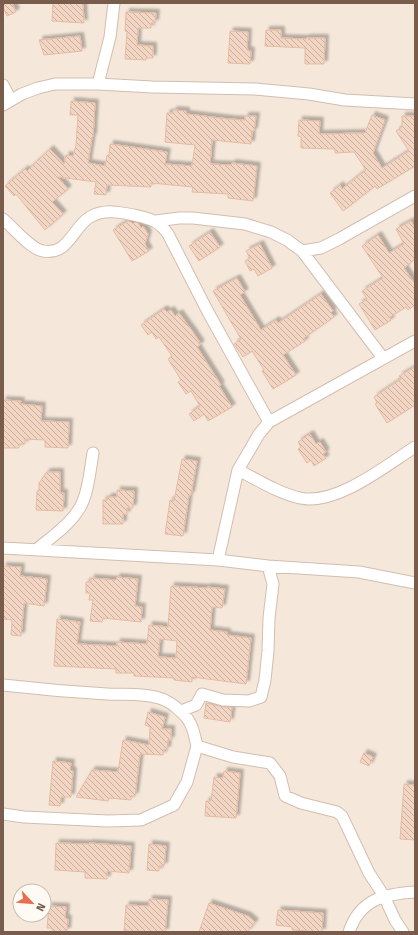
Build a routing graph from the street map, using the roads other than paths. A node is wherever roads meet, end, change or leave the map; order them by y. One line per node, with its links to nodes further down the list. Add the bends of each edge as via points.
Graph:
1 (114, 3): 2 (street, via 110,38)
2 (98, 84): 4 (street, via 55,84 38,88); 5 (street, via 255,89 345,100)
3 (3, 85): 4 (street)
4 (7, 103)
5 (415, 104)
6 (415, 196): 9 (street, via 321,248)
7 (3, 220): 8 (street, via 34,247 51,252 67,243 89,217 98,214 109,211 121,212)
8 (156, 221): 9 (street, via 193,218 245,224 288,240); 12 (street, via 168,234)
9 (302, 251): 11 (street)
10 (415, 341): 11 (street)
11 (383, 358): 12 (street)
12 (269, 422): 15 (street)
13 (415, 447): 15 (street, via 348,489 317,499 289,495)
14 (93, 453): 17 (street, via 84,498 78,512)
15 (238, 470): 18 (street)
16 (3, 548): 17 (street)
17 (36, 550): 18 (street)
18 (218, 560): 19 (street)
19 (268, 566): 20 (street, via 359,572); 22 (street, via 273,584 265,680 261,697 249,701 236,701 202,694 196,705)
20 (415, 583)
21 (3, 685): 22 (street, via 138,694 163,700)
22 (181, 711): 23 (street, via 192,727)
23 (197, 746): 24 (street, via 186,782 174,805 141,820 108,821); 26 (street, via 233,758 270,763 280,776 285,796 340,814 369,873)
24 (3, 814)
25 (415, 892): 26 (street)
26 (384, 896): 27 (street, via 360,911); 28 (street)
27 (349, 932)
28 (403, 932)

